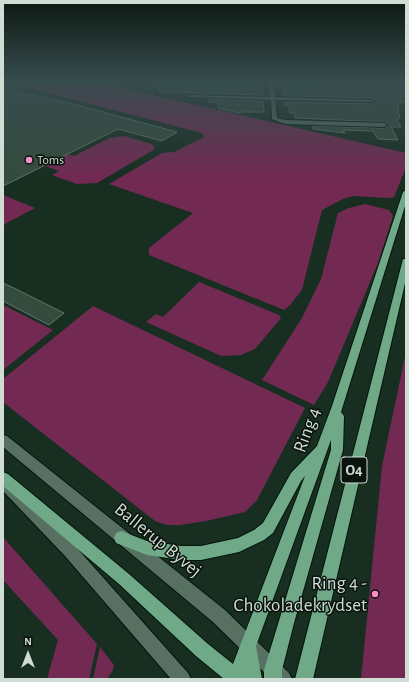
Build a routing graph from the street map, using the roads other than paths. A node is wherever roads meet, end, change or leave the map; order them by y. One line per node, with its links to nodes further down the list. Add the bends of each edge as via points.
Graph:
1 (274, 114): 2 (street, via 275,120 285,122)
2 (384, 125)
3 (406, 192): 5 (main road, Ring 4 / O4)
4 (406, 261): 15 (main road, O4)
5 (338, 406): 7 (main road, Ring 4 / O4); 12 (main road, via 337,450)
6 (3, 440): 10 (street, Ballerup Byvej)
7 (325, 446): 10 (main road, via 296,477 268,528 250,540 234,547 188,553 147,548); 11 (main road, Ring 4 / O4)
8 (3, 478): 14 (main road, via 124,579 202,650)
9 (3, 482): 13 (street, via 70,551)
10 (121, 538): 11 (street, Ballerup Byvej, via 219,616)
11 (248, 645): 12 (street, Ballerup Byvej); 14 (main road, Ring 4 / O4)
12 (276, 676)
13 (182, 679)
14 (241, 679)
15 (304, 679)

